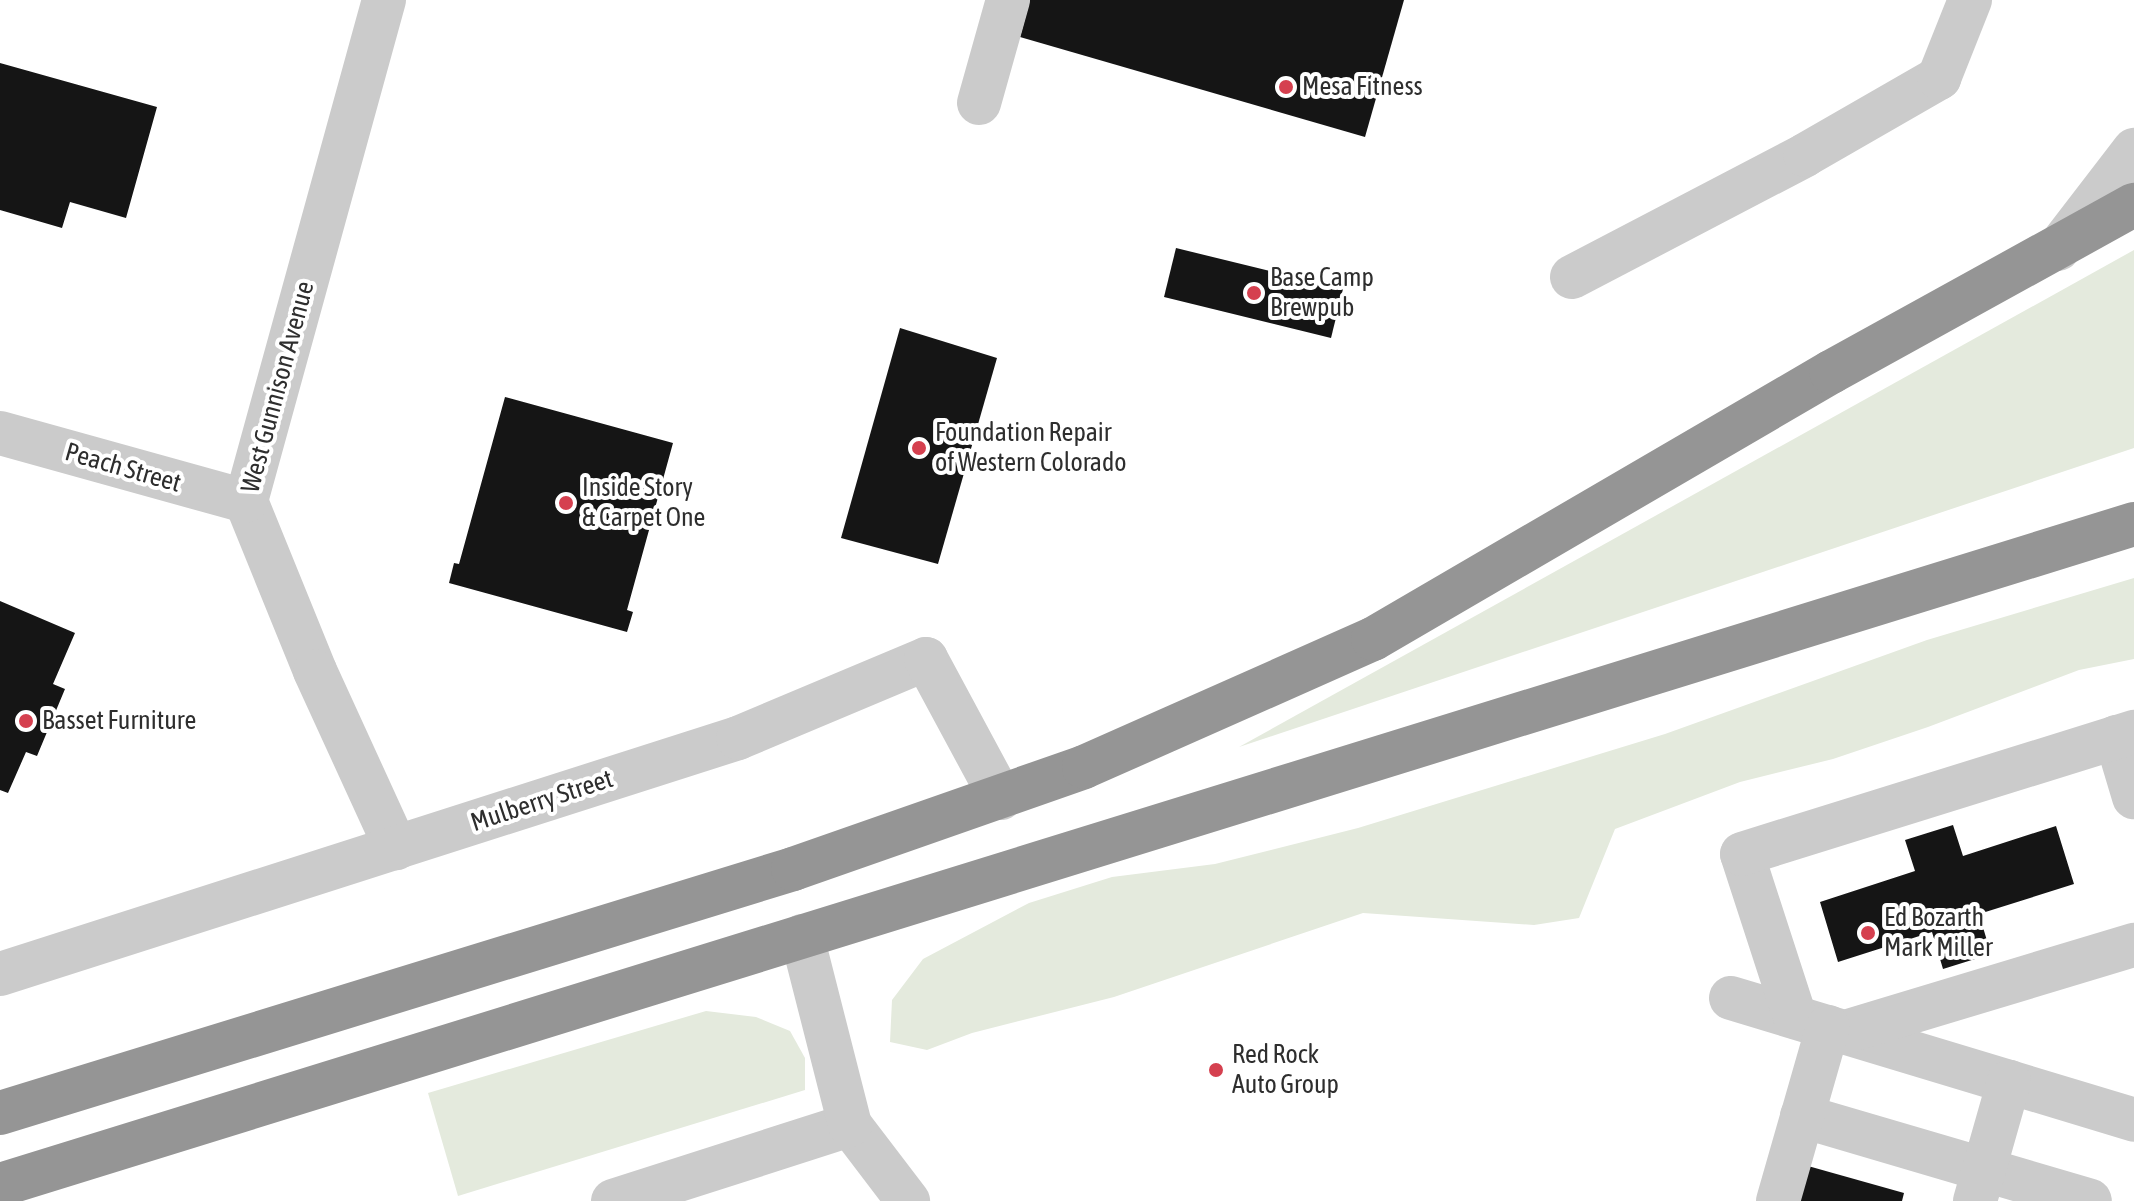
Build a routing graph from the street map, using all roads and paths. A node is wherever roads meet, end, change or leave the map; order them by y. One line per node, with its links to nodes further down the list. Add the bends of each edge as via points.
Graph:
1 (384, 0): 10 (street, West Gunnison Avenue)
2 (1008, 0): 4 (street)
3 (1970, 0): 8 (street, via 1939,78)
4 (979, 103)
5 (2134, 150): 7 (street)
6 (2134, 205): 7 (highway)
7 (2058, 249): 17 (highway, via 1831,372 1373,639 1098,761)
8 (1572, 277)
9 (0, 433): 10 (street, Peach Street)
10 (246, 501): 18 (street, West Gunnison Avenue, via 315,671)
11 (2134, 502): 14 (highway)
12 (2134, 524): 14 (highway)
13 (2134, 538): 14 (highway)
14 (2061, 546): 19 (highway)
15 (2125, 734): 16 (street); 23 (street, via 1742,854)
16 (2134, 797)
17 (1001, 798): 18 (street, Mulberry Street, via 926,659 738,738); 25 (highway, via 793,869)
18 (396, 848): 21 (street, Mulberry Street)
19 (802, 936): 28 (street); 29 (highway)
20 (2134, 945): 23 (street)
21 (0, 974)
22 (1731, 998): 23 (street)
23 (1823, 1025): 24 (street); 26 (street)
24 (2009, 1082): 27 (street); 30 (street)
25 (0, 1113)
26 (1802, 1116): 30 (street); 33 (street)
27 (2134, 1120)
28 (850, 1125): 31 (street); 32 (street)
29 (0, 1185)
30 (1979, 1185): 34 (street)
31 (613, 1201)
32 (908, 1201)
33 (1778, 1201)
34 (2090, 1201)

